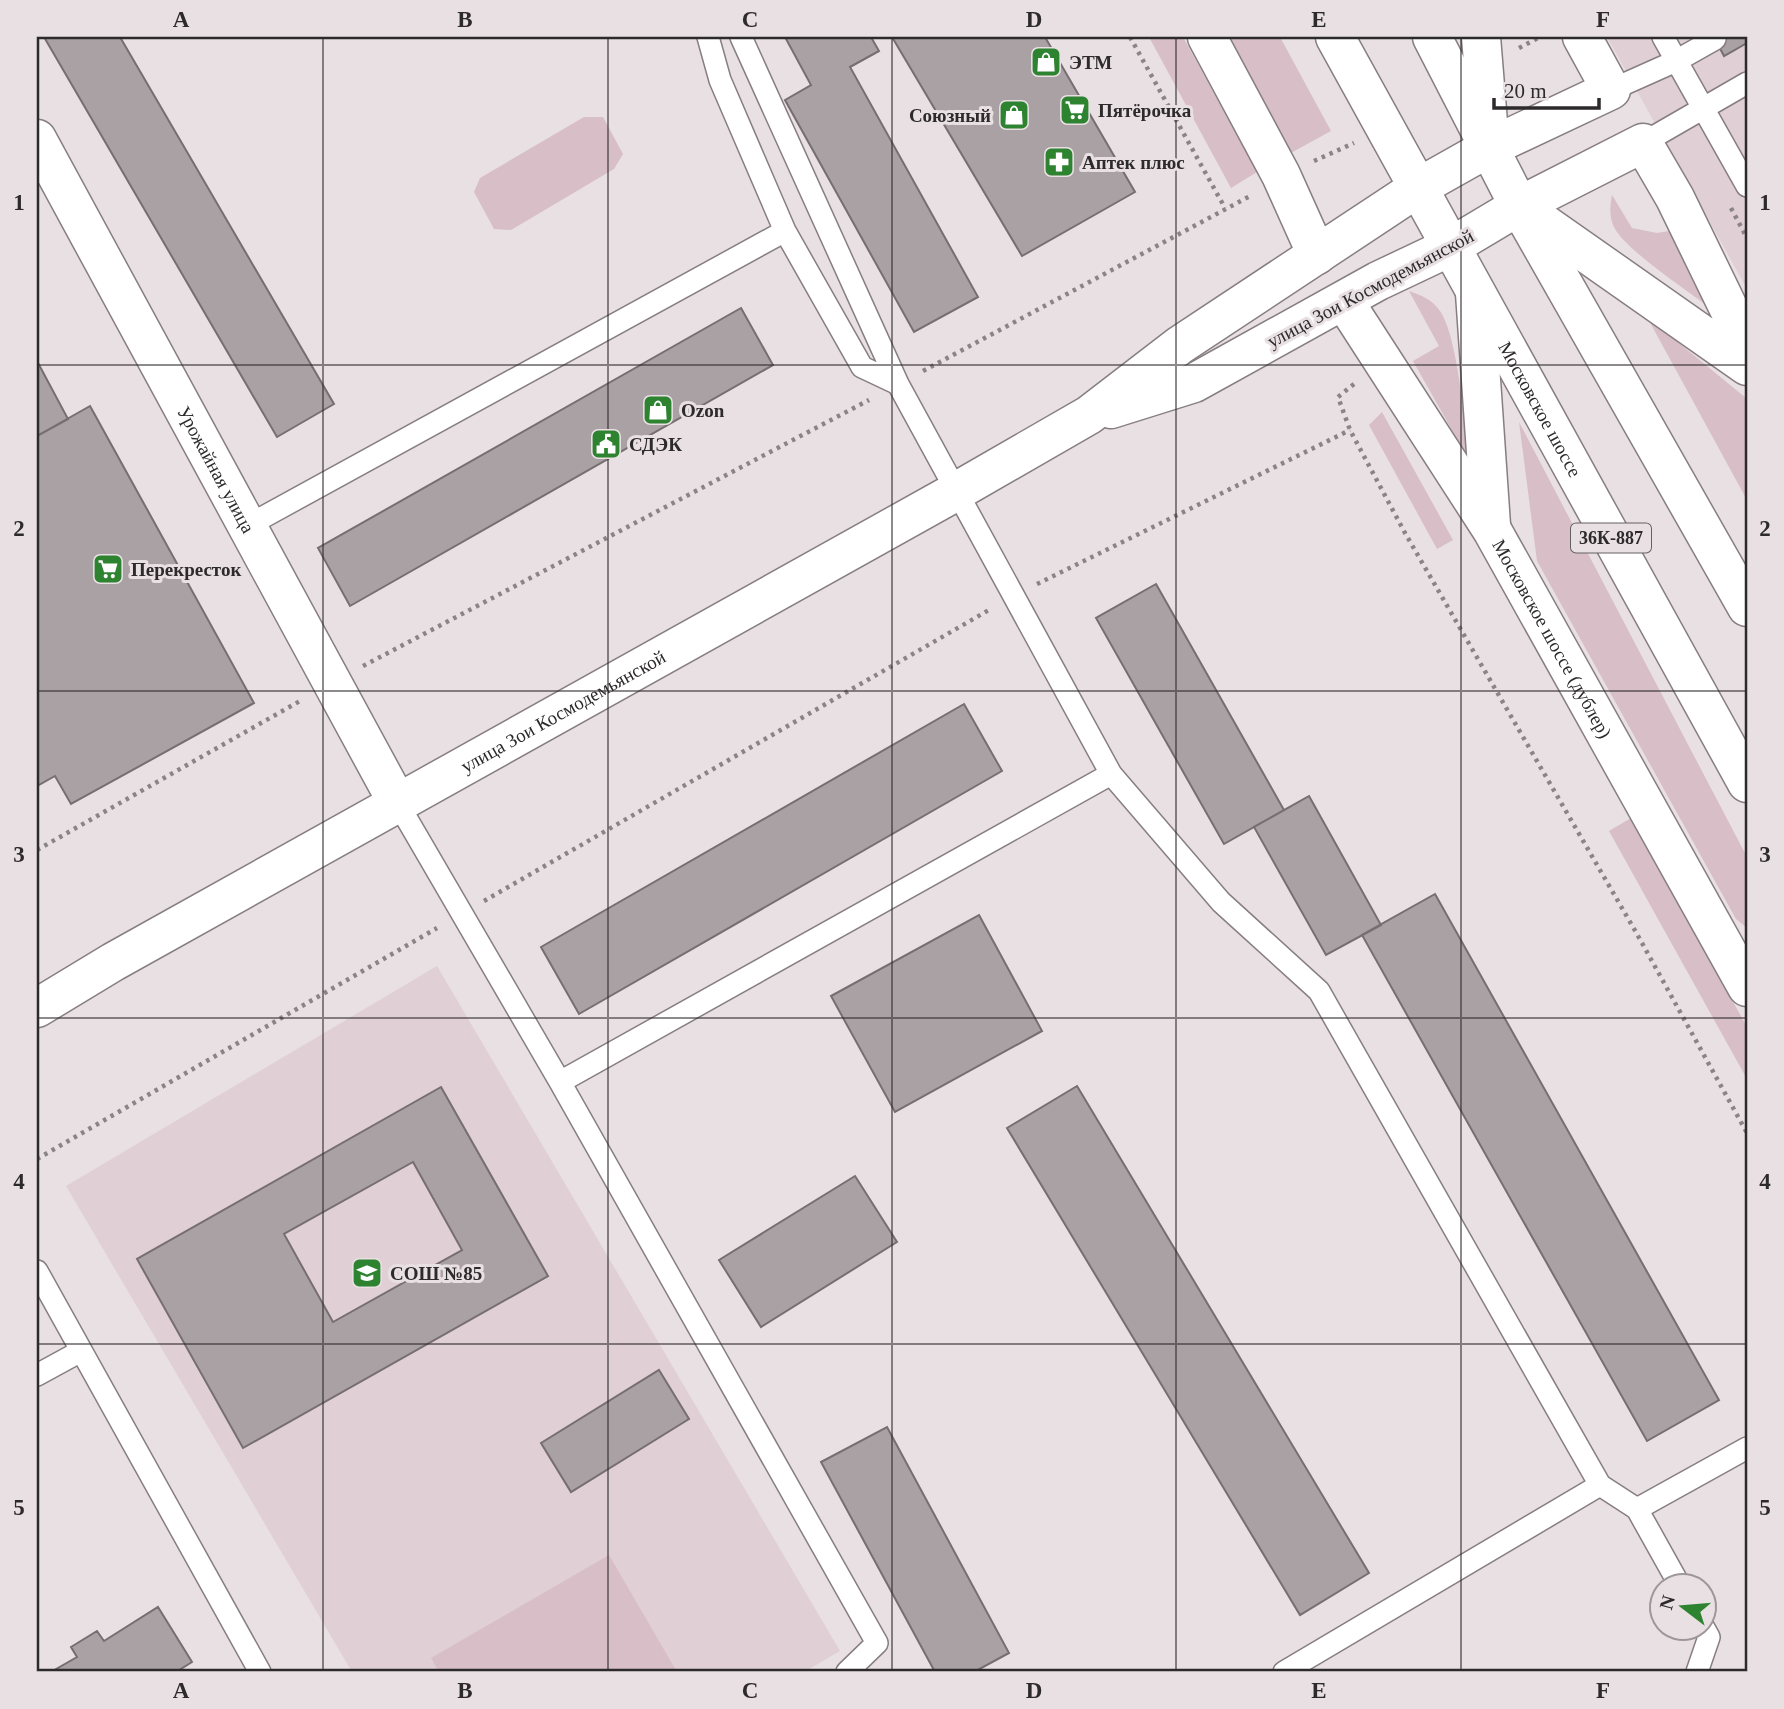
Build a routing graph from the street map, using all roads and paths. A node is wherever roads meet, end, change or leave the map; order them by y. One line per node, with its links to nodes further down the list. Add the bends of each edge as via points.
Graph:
1 (708, 37): 25 (lane, via 720,80)
2 (741, 37): 33 (lane)
3 (1130, 37): 33 (path, via 1224,208)
4 (1207, 37): 27 (street, via 1281,175)
5 (1335, 37): 23 (street, Московское шоссе / 36К-887)
6 (1432, 37): 19 (street)
7 (1481, 37): 19 (street)
8 (1540, 37): 12 (path)
9 (1582, 37): 15 (street)
10 (1663, 37): 13 (lane)
11 (1716, 39): 13 (lane)
12 (1520, 48)
13 (1676, 61): 15 (lane); 16 (lane)
14 (1747, 83): 16 (lane)
15 (1611, 90): 19 (street, улица Зои Космодемьянской)
16 (1703, 108): 18 (lane); 22 (lane)
17 (37, 139): 37 (street, Урожайная улица)
18 (1643, 143): 24 (street, улица Зои Космодемьянской); 30 (street)
19 (1490, 147): 23 (street, улица Зои Космодемьянской); 24 (street)
20 (1343, 149): 21 (path)
21 (1310, 162)
22 (1747, 186)
23 (1419, 187): 26 (street, Московское шоссе / 36К-887); 27 (street, улица Зои Космодемьянской)
24 (1519, 206): 26 (street, улица Зои Космодемьянской); 32 (street); 40 (street)
25 (785, 231): 33 (lane, via 862,367); 37 (lane)
26 (1452, 246): 28 (street, Московское шоссе / 36К-887); 29 (street, улица Зои Космодемьянской)
27 (1317, 255): 34 (street, улица Зои Космодемьянской, via 1180,345)
28 (1475, 293): 38 (street); 43 (street, Московское шоссе / 36К-887)
29 (1344, 301): 31 (street, Московское шоссе (дублер)); 34 (street, улица Зои Космодемьянской, via 1194,383)
30 (1747, 346)
31 (1382, 359): 35 (path, via 1338,397); 38 (street, Московское шоссе (дублер))
32 (1747, 366)
33 (898, 384): 36 (lane); 41 (path)
34 (1089, 415): 36 (street, улица Зои Космодемьянской)
35 (1350, 430): 39 (path); 50 (path)
36 (957, 491): 39 (lane); 44 (street, улица Зои Космодемьянской)
37 (247, 526): 41 (street, Урожайная улица)
38 (1492, 530): 47 (street, Московское шоссе (дублер))
39 (1014, 595): 42 (lane); 46 (path)
40 (1747, 607)
41 (332, 682): 44 (street, Урожайная улица); 45 (path)
42 (1111, 774): 49 (lane); 56 (lane, via 1221,902 1319,991)
43 (1747, 783)
44 (397, 802): 46 (lane); 48 (street, улица Зои Космодемьянской)
45 (37, 850)
46 (463, 914): 49 (lane); 51 (path)
47 (1742, 970)
48 (37, 1007)
49 (561, 1082): 61 (lane, via 877,1643)
50 (1747, 1133)
51 (37, 1159)
52 (37, 1271): 53 (lane)
53 (81, 1351): 54 (lane); 60 (lane)
54 (37, 1375)
55 (1747, 1448): 57 (lane)
56 (1600, 1485): 57 (lane); 62 (lane)
57 (1637, 1509): 58 (lane)
58 (1672, 1572)
59 (1707, 1642): 63 (lane)
60 (260, 1672)
61 (847, 1672)
62 (1284, 1672)
63 (1697, 1672)

